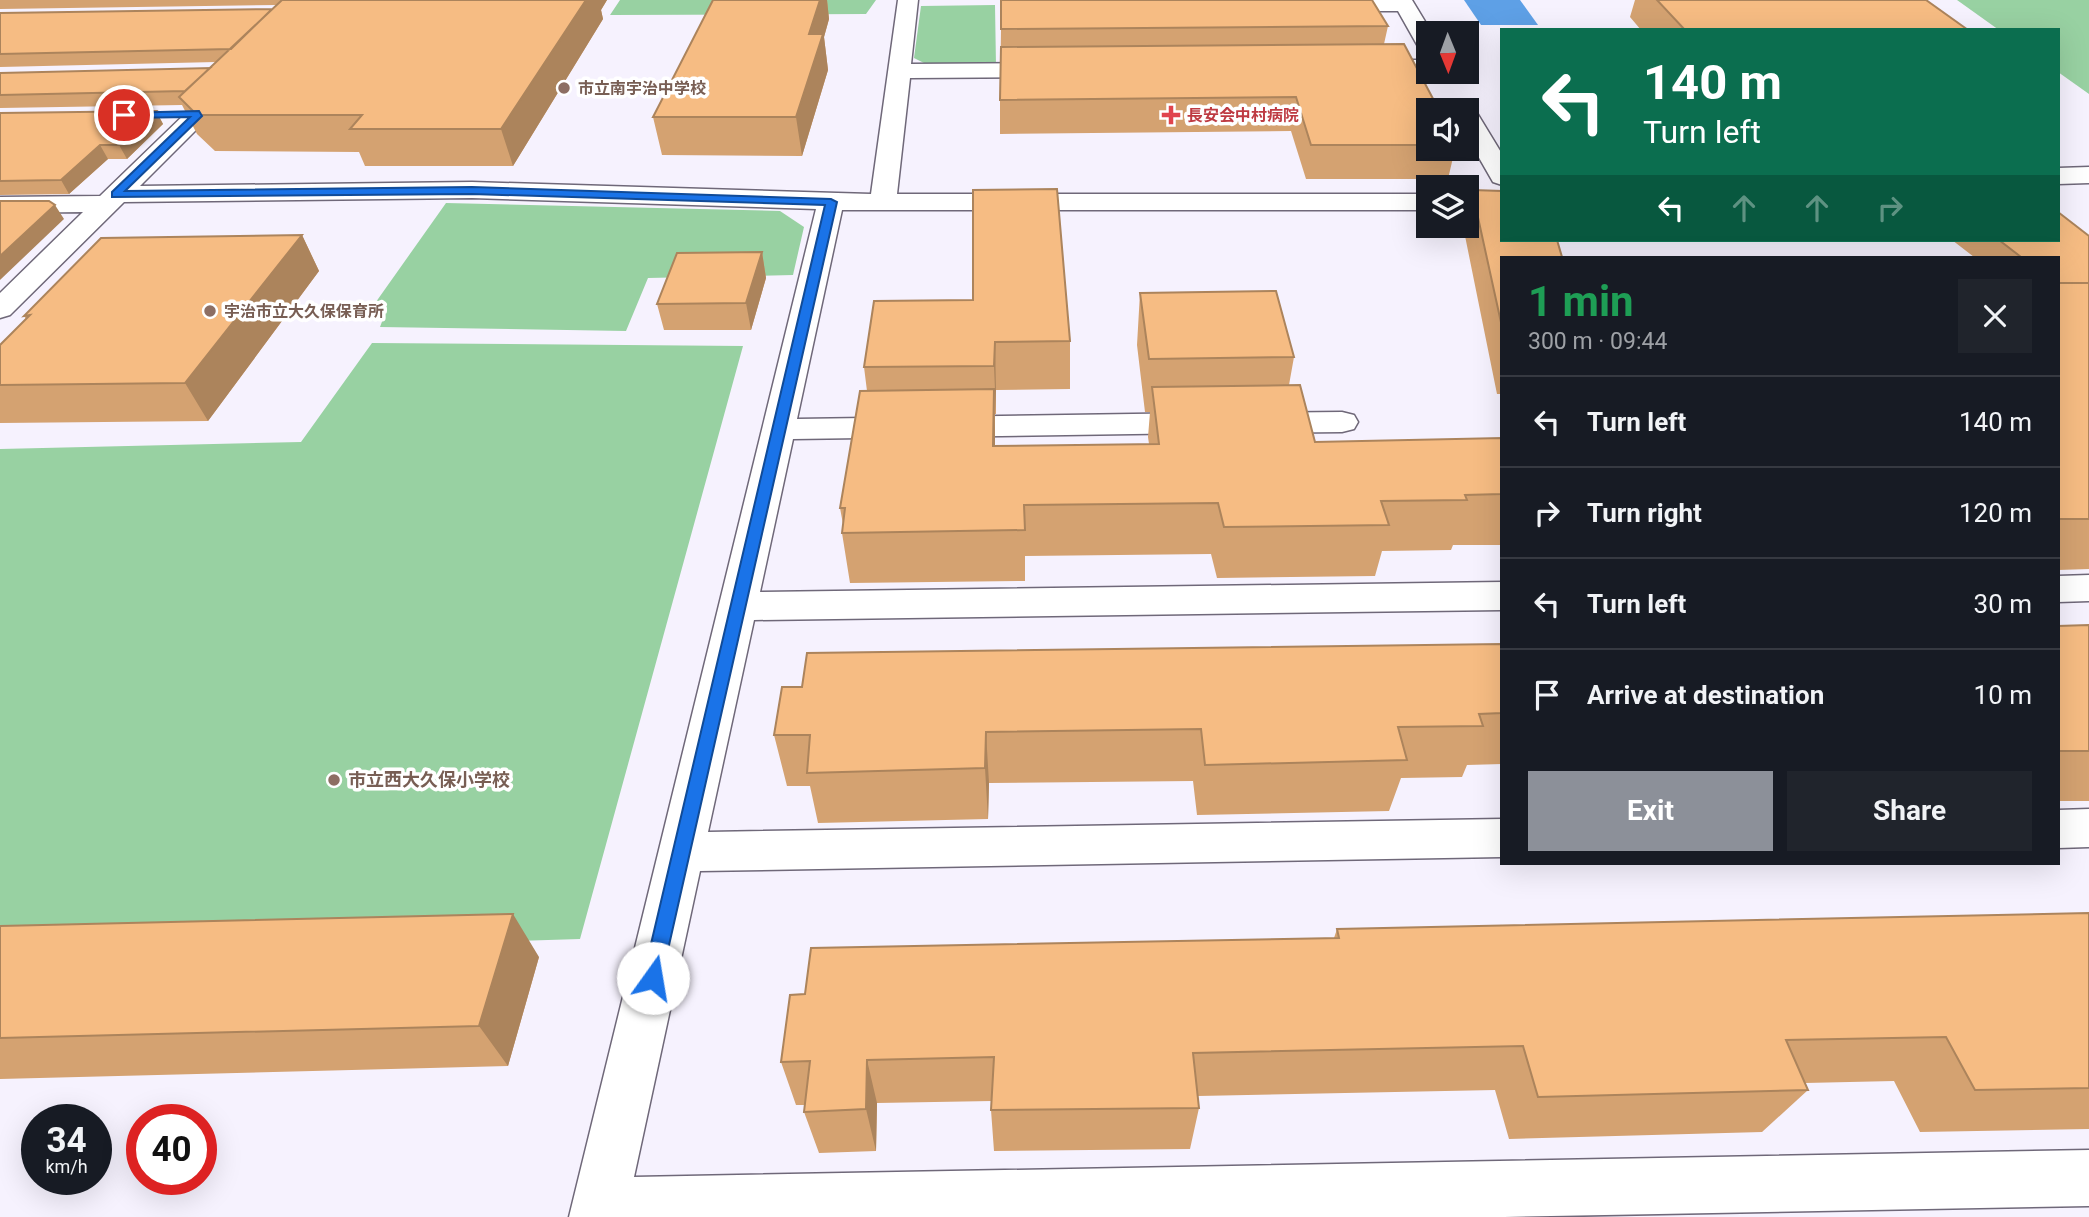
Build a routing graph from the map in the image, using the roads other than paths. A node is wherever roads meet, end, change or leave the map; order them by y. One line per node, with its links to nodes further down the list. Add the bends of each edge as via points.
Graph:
1 (908, 0): 9 (street)
2 (1403, 2): 3 (street); 4 (street)
3 (1308, 5)
4 (1416, 24)
5 (1416, 67): 6 (street)
6 (1345, 68)
7 (1066, 70): 9 (street)
8 (216, 71): 12 (street, via 243,71)
9 (899, 71): 18 (street)
10 (1456, 94): 13 (street)
11 (159, 114): 12 (street)
12 (199, 114): 16 (street)
13 (1500, 173)
14 (2089, 175): 15 (street)
15 (2060, 176)
16 (111, 199): 17 (street, via 472,190); 20 (street); 21 (street)
17 (831, 202): 18 (street); 23 (street)
18 (883, 202): 19 (street)
19 (1416, 202)
20 (0, 205)
21 (5, 299)
22 (1342, 422): 23 (street)
23 (781, 429): 27 (street)
24 (2089, 588): 25 (street)
25 (2060, 589)
26 (1500, 596): 27 (street)
27 (740, 606): 31 (street)
28 (2089, 828): 29 (street)
29 (2060, 829)
30 (1500, 838): 31 (street)
31 (683, 852): 33 (street)
32 (2089, 1178): 33 (street)
33 (598, 1212)

